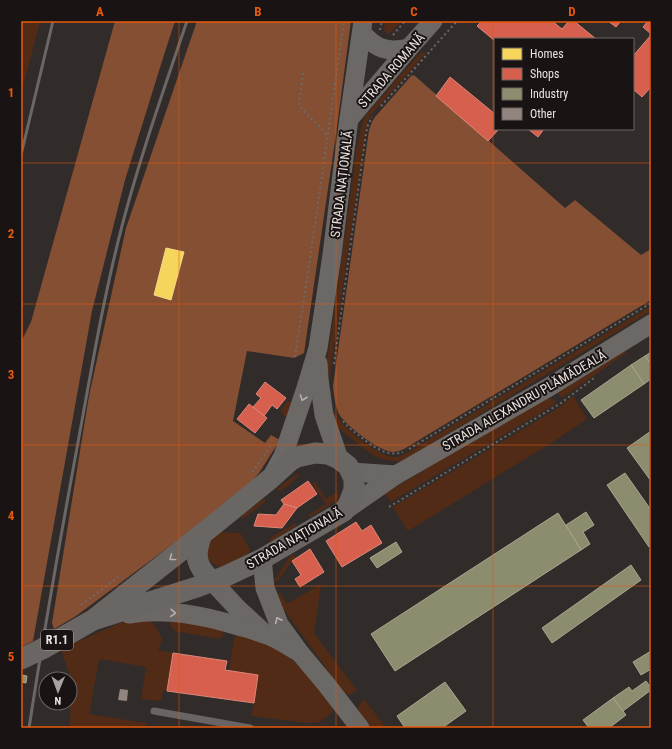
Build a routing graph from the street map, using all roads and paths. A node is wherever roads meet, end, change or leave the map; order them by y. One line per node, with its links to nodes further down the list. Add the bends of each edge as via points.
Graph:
1 (344, 21): 12 (path)
2 (405, 21): 6 (path)
3 (433, 21): 7 (street, STRADA ROMANĂ)
4 (457, 21): 9 (path)
5 (362, 27): 7 (street, via 368,41 378,47 398,51); 11 (street, STRADA NAȚIONALĂ)
6 (390, 37)
7 (409, 48): 11 (street, STRADA ROMANĂ)
8 (303, 73): 12 (path, via 299,104)
9 (381, 107)
10 (376, 112): 17 (path, via 366,133)
11 (349, 119): 15 (street, STRADA NAȚIONALĂ)
12 (328, 136): 16 (path)
13 (651, 303): 19 (path, via 402,453 390,454 372,446)
14 (651, 324): 22 (street, STRADA ALEXANDRU PLĂMĂDEALĂ, via 546,389)
15 (318, 348): 21 (street, STRADA NAȚIONALĂ, via 318,379 324,415); 23 (street, STRADA NAȚIONALĂ, one-way to 23, via 283,456)
16 (295, 357)
17 (334, 364)
18 (597, 376): 24 (path, via 560,403)
19 (341, 419)
20 (271, 443): 23 (path, via 264,456)
21 (345, 465): 22 (street); 23 (main road, STRADA NAȚIONALĂ, via 328,454 315,453 297,457); 25 (main road, STRADA NAȚIONALĂ, via 354,479 354,490)
22 (396, 474): 25 (street, STRADA ALEXANDRU PLĂMĂDEALĂ)
23 (261, 476): 26 (main road, STRADA NAȚIONALĂ)
24 (389, 507)
25 (344, 511): 27 (main road, STRADA NAȚIONALĂ)
26 (202, 534): 29 (main road, via 197,558 199,566); 30 (main road, STRADA NAȚIONALĂ, one-way to 30)
27 (262, 559): 29 (main road, STRADA NAȚIONALĂ); 32 (street, one-way to 27, via 280,624 271,604 265,588)
28 (123, 575): 30 (path)
29 (212, 581): 30 (main road, STRADA NAȚIONALĂ, via 197,587); 31 (street)
30 (87, 612): 31 (street, one-way to 31, via 182,613); 33 (main road, STRADA NAȚIONALĂ / R1.1, via 42,649)
31 (265, 634): 32 (street)
32 (300, 652): 36 (street)
33 (21, 659)
34 (154, 711): 35 (lane)
35 (250, 728)
36 (360, 728)

